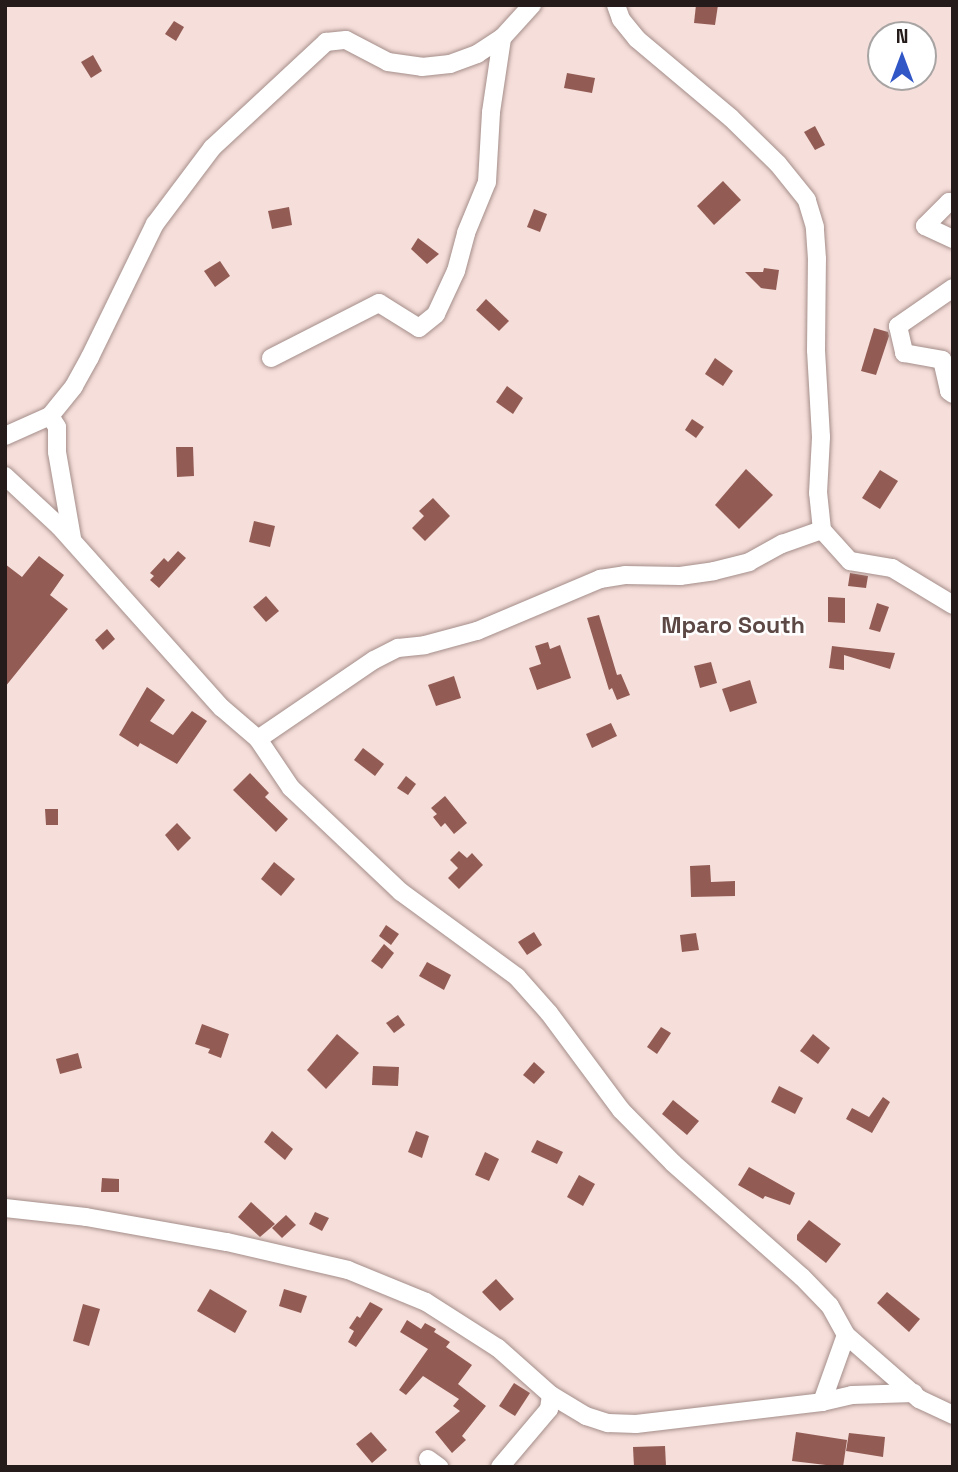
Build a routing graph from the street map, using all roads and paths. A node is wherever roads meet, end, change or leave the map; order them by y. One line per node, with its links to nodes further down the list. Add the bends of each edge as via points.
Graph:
1 (532, 5): 3 (street)
2 (616, 5): 12 (street, via 637,39 731,118 778,163 807,200 817,259)
3 (502, 38): 7 (street, via 487,182 436,314 419,328 379,303); 9 (street, via 450,64 422,67 388,62 346,40 326,42 316,49 212,148 155,224 110,322 74,386)
4 (953, 203): 5 (street, via 925,226)
5 (953, 239)
6 (953, 288): 8 (street, via 898,326 904,353 942,360)
7 (271, 358)
8 (953, 394)
9 (50, 416): 10 (street); 13 (street, via 58,427 57,452)
10 (5, 436)
11 (5, 476): 13 (street)
12 (822, 530): 14 (street, via 850,561 892,568); 15 (street, via 749,562 714,571 600,579 477,631 398,648)
13 (72, 540): 15 (street, via 222,708)
14 (953, 605)
15 (258, 739): 17 (street, via 291,788 401,892 517,976 621,1110 802,1278 830,1307)
16 (5, 1208): 19 (street, via 227,1242 348,1270 426,1302 498,1348)
17 (846, 1335): 18 (street); 20 (street)
18 (914, 1393): 20 (street, via 852,1395); 21 (street)
19 (551, 1395): 20 (street, via 586,1416 636,1424); 22 (street, via 549,1409)
20 (822, 1402)
21 (953, 1415)
22 (499, 1467)

